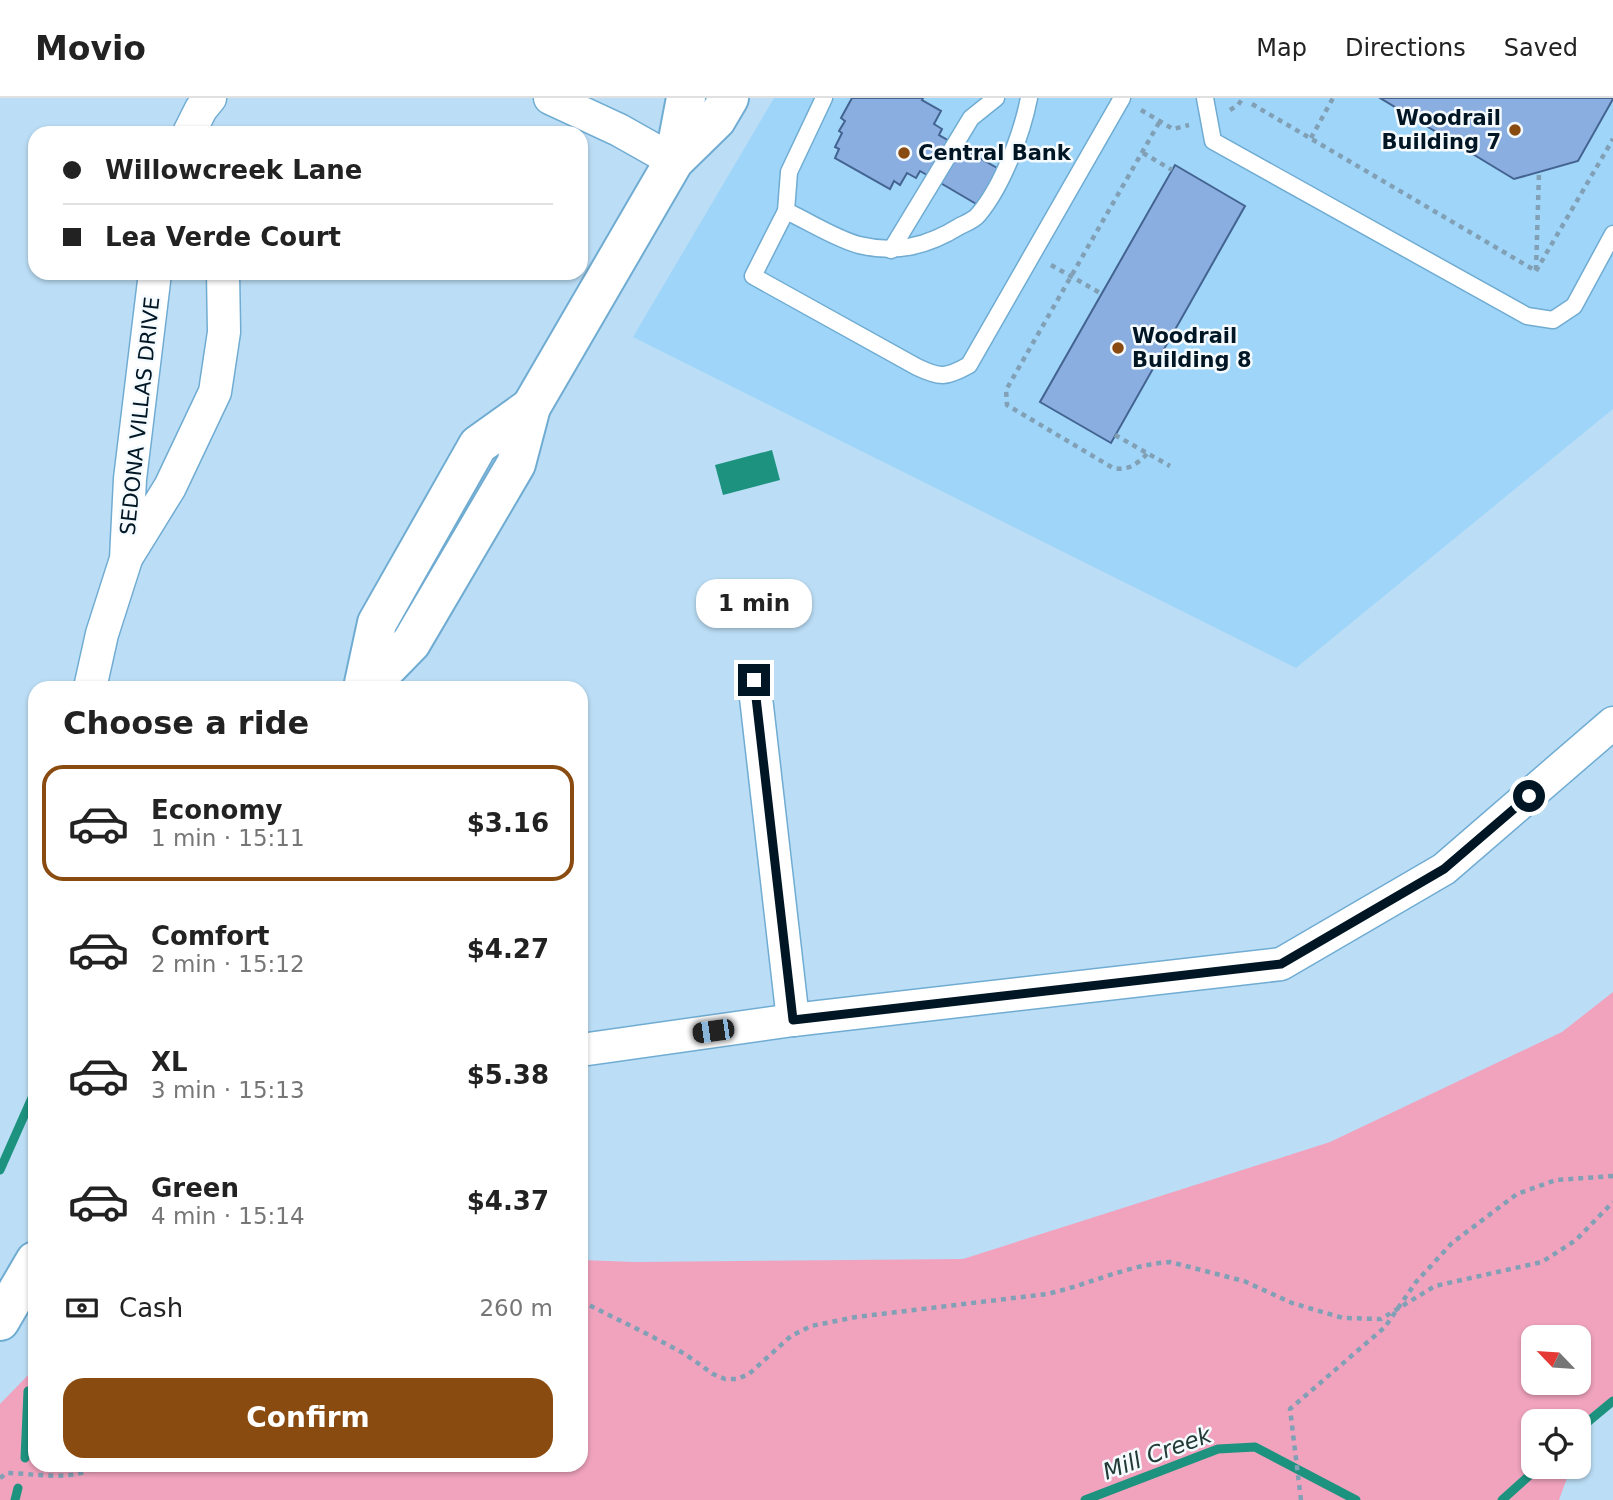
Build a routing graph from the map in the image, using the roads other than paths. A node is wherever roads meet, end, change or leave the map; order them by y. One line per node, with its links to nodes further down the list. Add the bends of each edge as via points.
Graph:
1 (210, 98): 10 (street)
2 (550, 98): 11 (street)
3 (686, 98): 11 (main road)
4 (729, 98): 11 (main road, via 716,120)
5 (824, 98): 12 (lane, via 789,173)
6 (996, 98): 14 (lane, via 971,118)
7 (1029, 98): 14 (lane, via 1004,173 977,216 940,239)
8 (1122, 98): 12 (lane, via 969,365 951,375 935,376 753,276)
9 (1205, 98): 13 (lane, via 1213,141 1527,316 1553,320 1574,306)
10 (192, 126)
11 (674, 160): 20 (main road, via 531,407 516,464 411,643)
12 (786, 211): 14 (lane, via 857,245)
13 (1613, 234)
14 (891, 250)
15 (154, 280): 17 (street, SEDONA VILLAS DRIVE, via 130,479)
16 (223, 280): 17 (street, SEDONA VILLAS DRIVE, via 224,332 215,392 170,487)
17 (126, 559): 19 (street, SEDONA VILLAS DRIVE)
18 (754, 680): 22 (street)
19 (92, 681)
20 (372, 681)
21 (1613, 723): 22 (street, via 1444,869 1281,964)
22 (793, 1020): 23 (street)
23 (588, 1049)
24 (28, 1273): 25 (main road)
25 (0, 1321)

